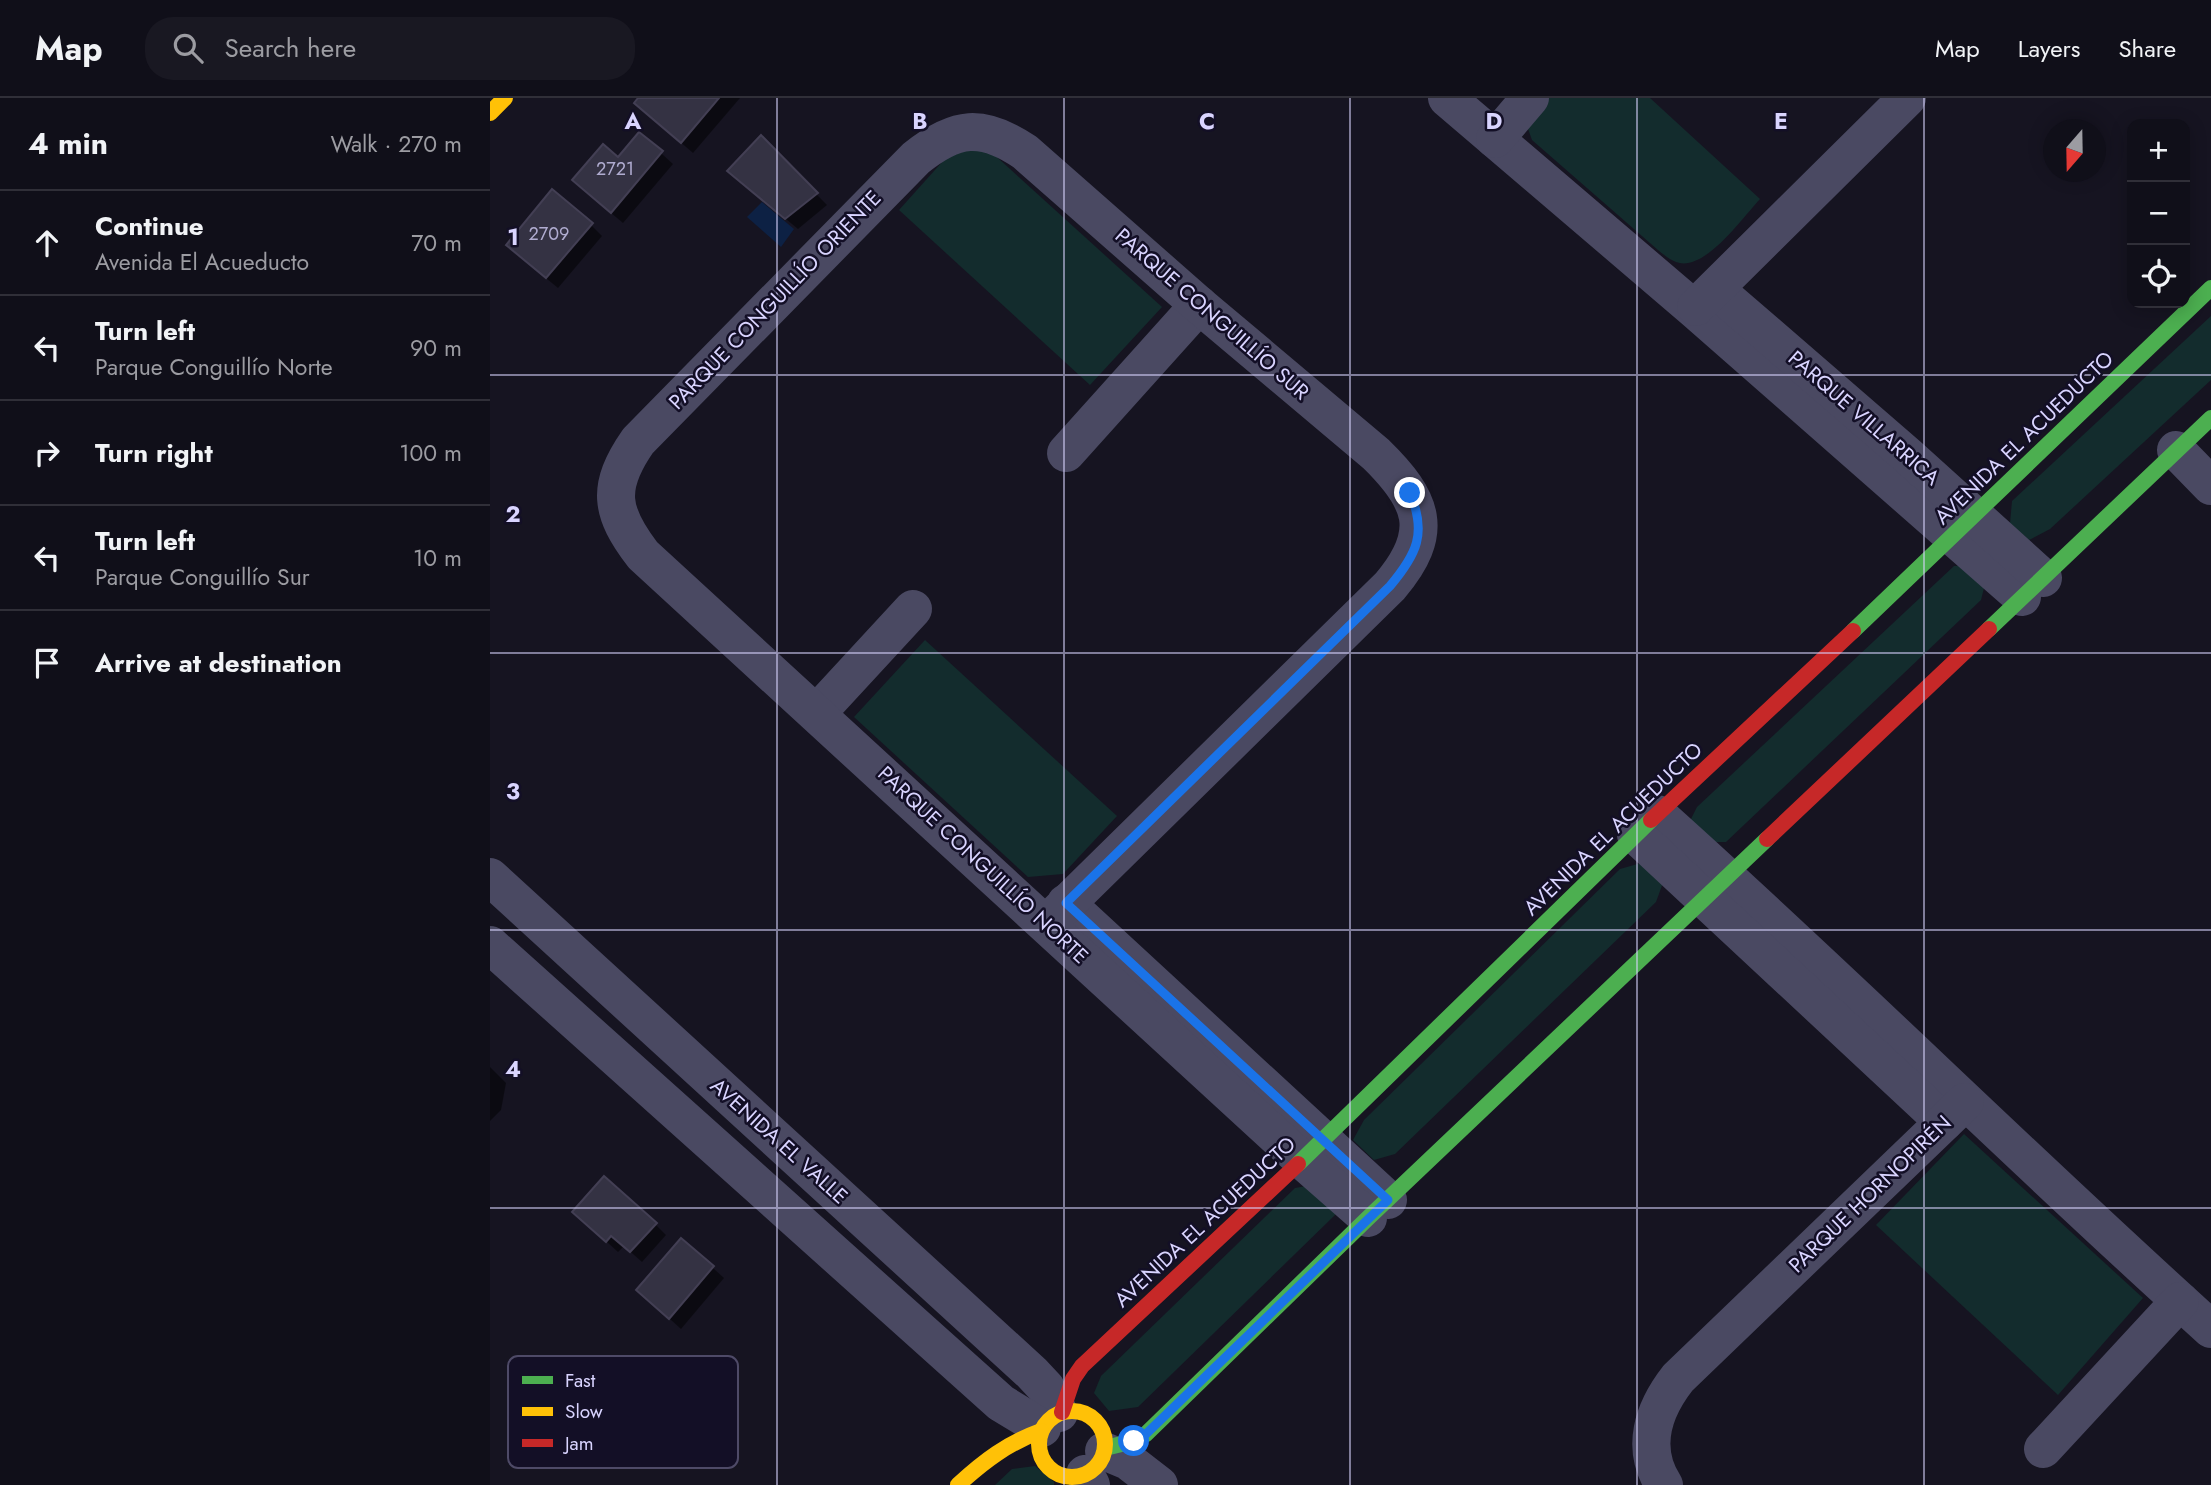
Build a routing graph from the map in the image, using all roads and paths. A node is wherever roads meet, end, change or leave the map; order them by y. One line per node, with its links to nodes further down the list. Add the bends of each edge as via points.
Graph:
1 (505, 98): 5 (street)
2 (1447, 98): 7 (street, PARQUE VILLARRICA)
3 (1530, 98): 7 (street)
4 (1907, 98): 9 (street)
5 (490, 113)
6 (970, 132): 10 (street, PARQUE CONGUILLÍO SUR, via 996,135 1025,152); 15 (street, PARQUE CONGUILLÍO ORIENTE, via 941,140 916,158 638,441 620,471)
7 (1495, 139): 9 (street, PARQUE VILLARRICA)
8 (2211, 288): 16 (street, AVENIDA EL ACUEDUCTO)
9 (1704, 299): 16 (street, PARQUE VILLARRICA)
10 (1199, 305): 13 (street); 23 (street, PARQUE CONGUILLÍO SUR, via 1392,470 1410,493 1419,532 1409,559 1390,586)
11 (2210, 420): 12 (street)
12 (2176, 450): 14 (street); 17 (street)
13 (1066, 453)
14 (2211, 485)
15 (616, 500): 19 (street, PARQUE CONGUILLÍO NORTE, via 625,530 643,555)
16 (1964, 526): 17 (street, PARQUE VILLARRICA); 20 (street, AVENIDA EL ACUEDUCTO)
17 (2033, 587): 22 (street)
18 (913, 610): 19 (street)
19 (817, 713): 23 (street, PARQUE CONGUILLÍO NORTE)
20 (1647, 825): 22 (street); 28 (street, AVENIDA EL ACUEDUCTO)
21 (490, 877): 25 (street, AVENIDA EL VALLE)
22 (1717, 888): 26 (street); 29 (street)
23 (1056, 913): 28 (street, PARQUE CONGUILLÍO NORTE)
24 (490, 945): 27 (street)
25 (726, 1092): 27 (street); 32 (street, AVENIDA EL VALLE, via 1040,1380)
26 (1955, 1112): 30 (street, PARQUE HORNOPIRÉN); 37 (street, PARQUE HORNOPIRÉN, via 1673,1385 1659,1406 1652,1435 1653,1464)
27 (692, 1127): 32 (street, via 1001,1404)
28 (1313, 1150): 29 (street, PARQUE CONGUILLÍO NORTE); 32 (street, AVENIDA EL ACUEDUCTO, via 1082,1366)
29 (1378, 1209): 34 (street, via 1146,1434)
30 (2180, 1301): 31 (street, PARQUE HORNOPIRÉN); 33 (street)
31 (2211, 1329)
32 (1051, 1421): 34 (street, via 1039,1447 1045,1463 1065,1476); 34 (street, via 1078,1411 1093,1418 1102,1432); 35 (street, via 1002,1447)
33 (2043, 1450)
34 (1091, 1470): 36 (street, via 1128,1461)
35 (958, 1485)
36 (1159, 1485)
37 (1664, 1485)

